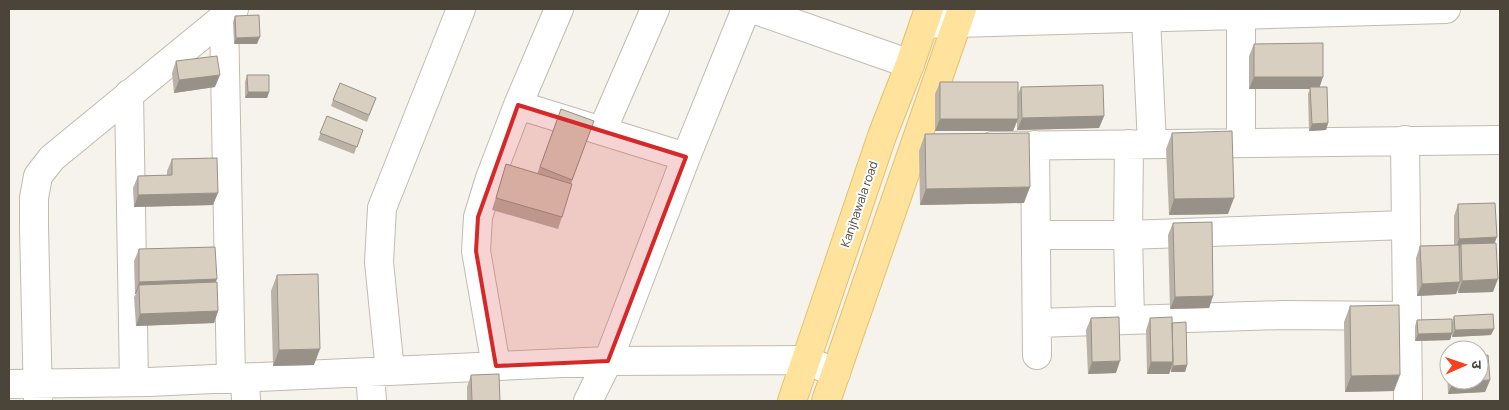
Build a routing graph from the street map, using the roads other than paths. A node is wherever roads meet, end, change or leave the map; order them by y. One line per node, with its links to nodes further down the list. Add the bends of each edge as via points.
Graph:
1 (461, 9): 35 (street, via 382,208 379,234)
2 (558, 9): 14 (street)
3 (656, 9): 15 (street)
4 (746, 9): 24 (street)
5 (753, 9): 12 (street)
6 (1446, 9): 8 (street)
7 (229, 13): 13 (street); 38 (street)
8 (1241, 15): 11 (street); 18 (street)
9 (926, 16): 10 (street); 12 (main road, Kanjhawala road)
10 (959, 16): 11 (street); 23 (main road)
11 (1146, 17): 19 (street)
12 (910, 64): 32 (main road, Kanjhawala road, via 882,136)
13 (129, 94): 39 (street); 40 (street, via 52,158 38,176 34,198)
14 (518, 105): 15 (street); 34 (street, via 478,217 476,251)
15 (602, 131): 24 (street)
16 (1404, 140): 17 (street); 18 (street); 25 (street)
17 (1500, 140)
18 (1241, 142): 19 (street)
19 (1141, 144): 20 (street); 27 (street)
20 (1035, 145): 21 (street); 26 (street)
21 (970, 146)
22 (941, 147): 23 (street)
23 (913, 148): 36 (main road)
24 (686, 157): 33 (street)
25 (1405, 225): 27 (street); 28 (street)
26 (1036, 235): 27 (street); 30 (street)
27 (1128, 235): 29 (street)
28 (1406, 316): 29 (street, via 1283,315); 45 (street)
29 (1130, 320): 30 (street)
30 (1037, 322): 31 (street)
31 (1037, 355)
32 (806, 360): 33 (street); 36 (street); 43 (main road, Kanjhawala road)
33 (608, 361): 34 (street); 42 (street)
34 (496, 366): 35 (street)
35 (380, 371): 38 (street); 41 (street)
36 (836, 373): 44 (main road)
37 (9, 384): 40 (street)
38 (241, 386): 39 (street)
39 (144, 388): 40 (street)
40 (38, 392)
41 (372, 401)
42 (588, 401)
43 (792, 401)
44 (826, 401)
45 (1408, 401)

